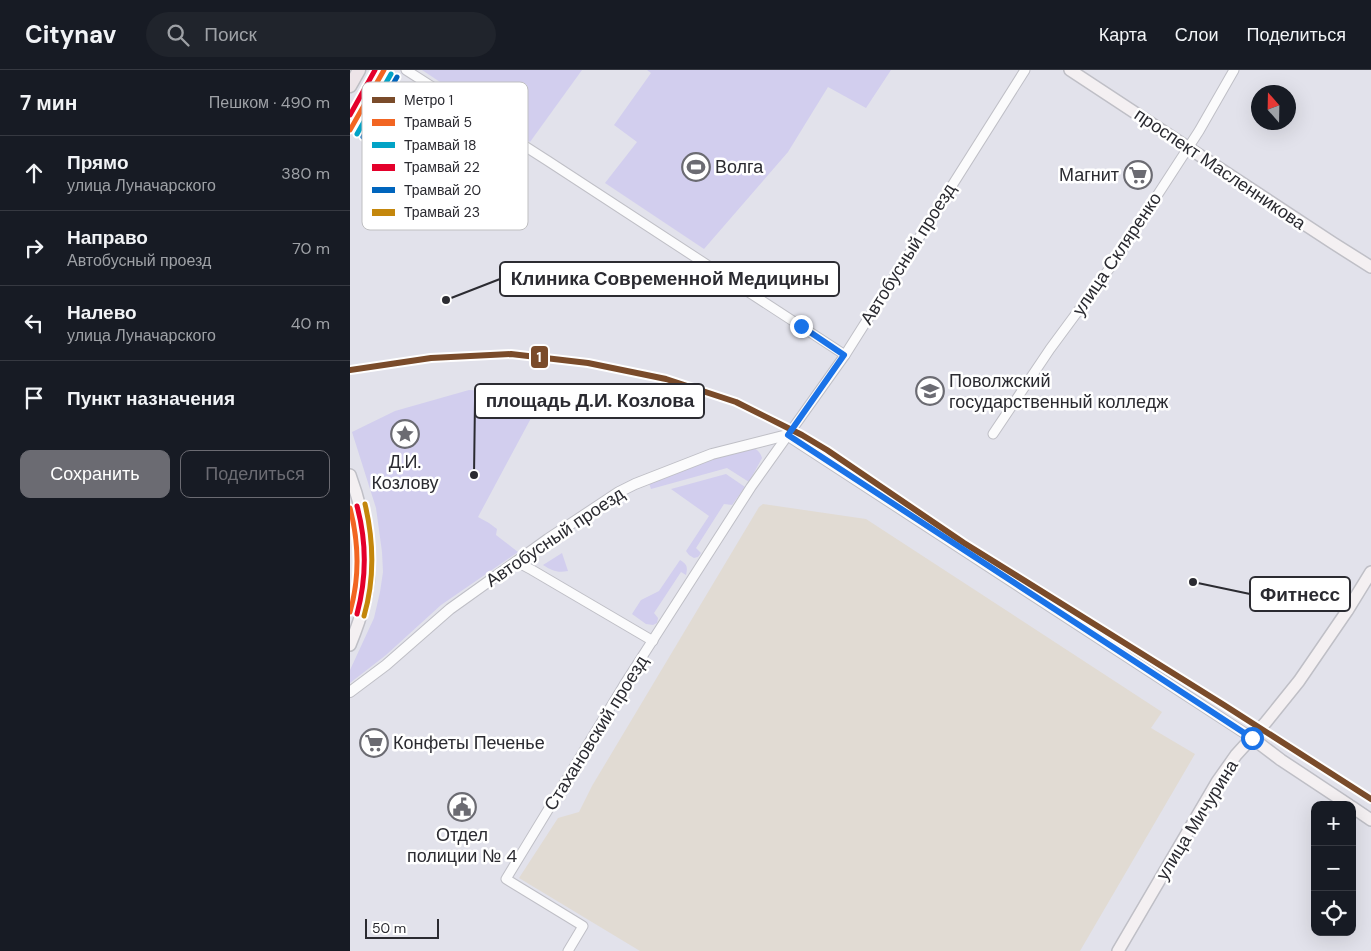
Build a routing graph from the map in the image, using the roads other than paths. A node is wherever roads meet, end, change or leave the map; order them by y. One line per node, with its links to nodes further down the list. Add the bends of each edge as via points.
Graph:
1 (359, 70): 7 (main road)
2 (406, 70): 6 (street)
3 (1025, 70): 11 (street, Автобусный проезд)
4 (1070, 70): 9 (main road, проспект Масленникова)
5 (1234, 70): 9 (street, улица Скляренко)
6 (425, 82)
7 (350, 86)
8 (528, 148): 11 (street)
9 (1188, 148): 10 (main road, проспект Масленникова); 12 (street, улица Скляренко, via 1112,265)
10 (1371, 267)
11 (844, 355): 13 (street, Автобусный проезд)
12 (993, 434)
13 (788, 435): 15 (street, Автобусный проезд); 16 (street, Автобусный проезд, via 712,454 635,484); 21 (street)
14 (350, 475): 19 (main road, via 361,510 369,571 363,606)
15 (751, 487): 18 (street, Стахановский проезд)
16 (516, 562): 18 (street); 20 (street, Автобусный проезд, via 450,609)
17 (1371, 572): 21 (main road, улица Мичурина, via 1299,681)
18 (653, 641): 25 (street, Стахановский проезд, via 506,879 583,926)
19 (350, 645)
20 (350, 692)
21 (1252, 738): 22 (main road); 26 (main road, улица Мичурина, via 1217,782)
22 (1343, 801)
23 (1356, 810): 24 (main road)
24 (1371, 820)
25 (568, 951)
26 (1118, 951)

